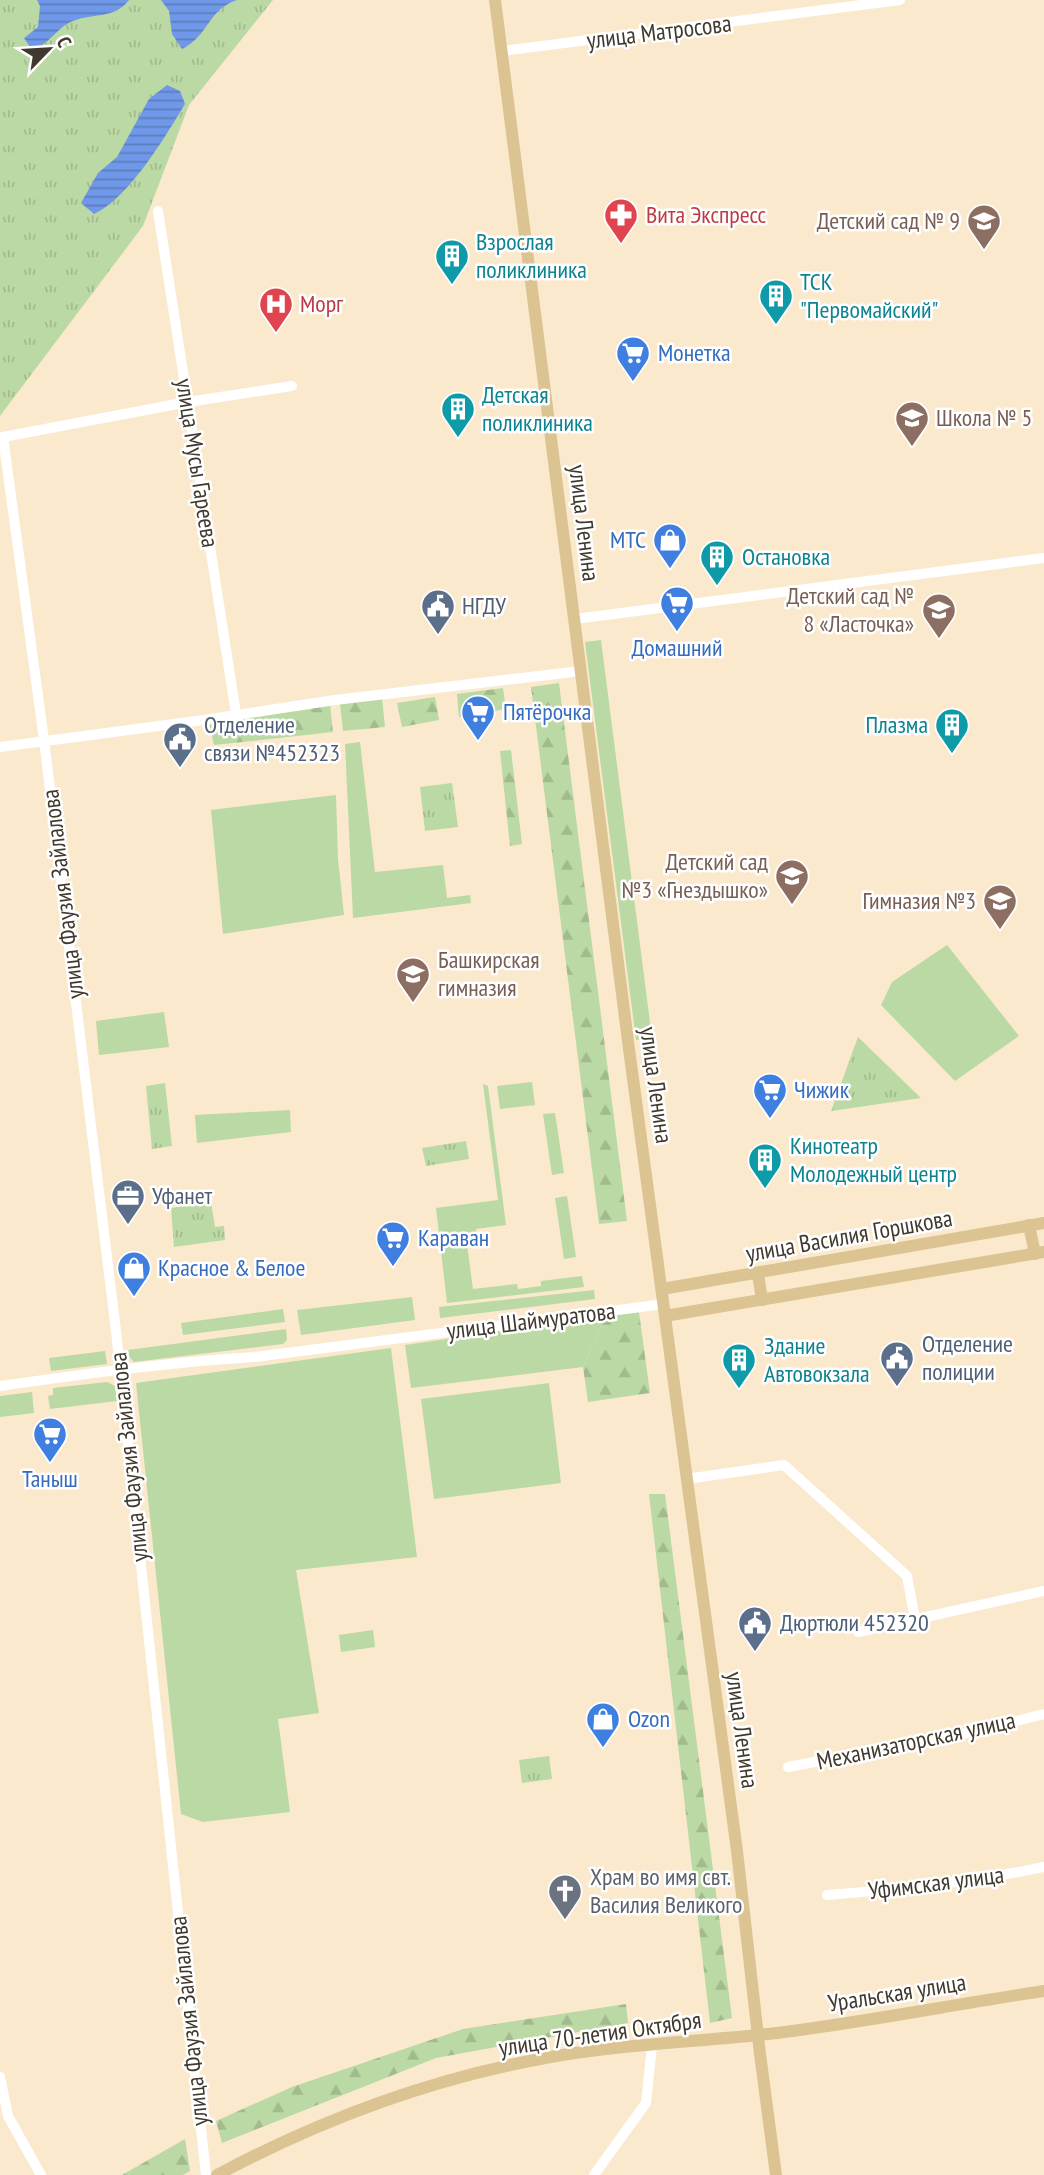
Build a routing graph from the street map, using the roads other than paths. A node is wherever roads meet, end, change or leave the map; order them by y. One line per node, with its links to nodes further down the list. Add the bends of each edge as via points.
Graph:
1 (495, 0): 3 (main road, улица Ленина)
2 (900, 0): 3 (street, улица Матросова)
3 (502, 51): 8 (main road, улица Ленина)
4 (158, 211): 6 (street, улица Мусы Гареева)
5 (292, 386): 6 (street)
6 (188, 402): 10 (street, улица Мусы Гареева); 11 (street, улица Фаузия Зайлалова, via 3,438)
7 (1044, 558): 8 (street)
8 (575, 619): 9 (main road, улица Ленина)
9 (582, 671): 10 (street); 17 (main road, улица Ленина)
10 (236, 714): 11 (street)
11 (44, 740): 12 (street); 20 (street, улица Фаузия Зайлалова)
12 (0, 747)
13 (1044, 1223): 14 (main road, улица Василия Горшкова)
14 (1029, 1226): 15 (main road); 16 (main road, улица Василия Горшкова)
15 (1040, 1253): 18 (main road, улица Василия Горшкова)
16 (758, 1274): 17 (main road, улица Василия Горшкова); 18 (main road)
17 (662, 1289): 19 (main road, улица Ленина)
18 (762, 1300): 19 (main road, улица Василия Горшкова)
19 (665, 1310): 20 (street, улица Шаймуратова); 22 (main road, улица Ленина)
20 (120, 1371): 21 (street, улица Шаймуратова); 36 (street, улица Фаузия Зайлалова)
21 (0, 1386)
22 (686, 1479): 24 (street, via 784,1465 907,1576); 31 (main road, улица Ленина)
23 (1044, 1591): 24 (street)
24 (915, 1619): 25 (street)
25 (858, 1632)
26 (1044, 1714): 27 (street, Механизаторская улица)
27 (788, 1768)
28 (1044, 1867): 29 (street, Уфимская улица)
29 (827, 1895)
30 (1044, 1991): 31 (main road, Уральская улица)
31 (757, 2035): 32 (main road, улица 70-летия Октября); 39 (main road, улица Ленина)
32 (652, 2046): 37 (main road, улица 70-летия Октября, via 541,2059 452,2080 354,2112); 38 (street, via 646,2103)
33 (0, 2077): 34 (street)
34 (4, 2117): 35 (street)
35 (41, 2175)
36 (206, 2175)
37 (217, 2175)
38 (594, 2175)
39 (776, 2175)

